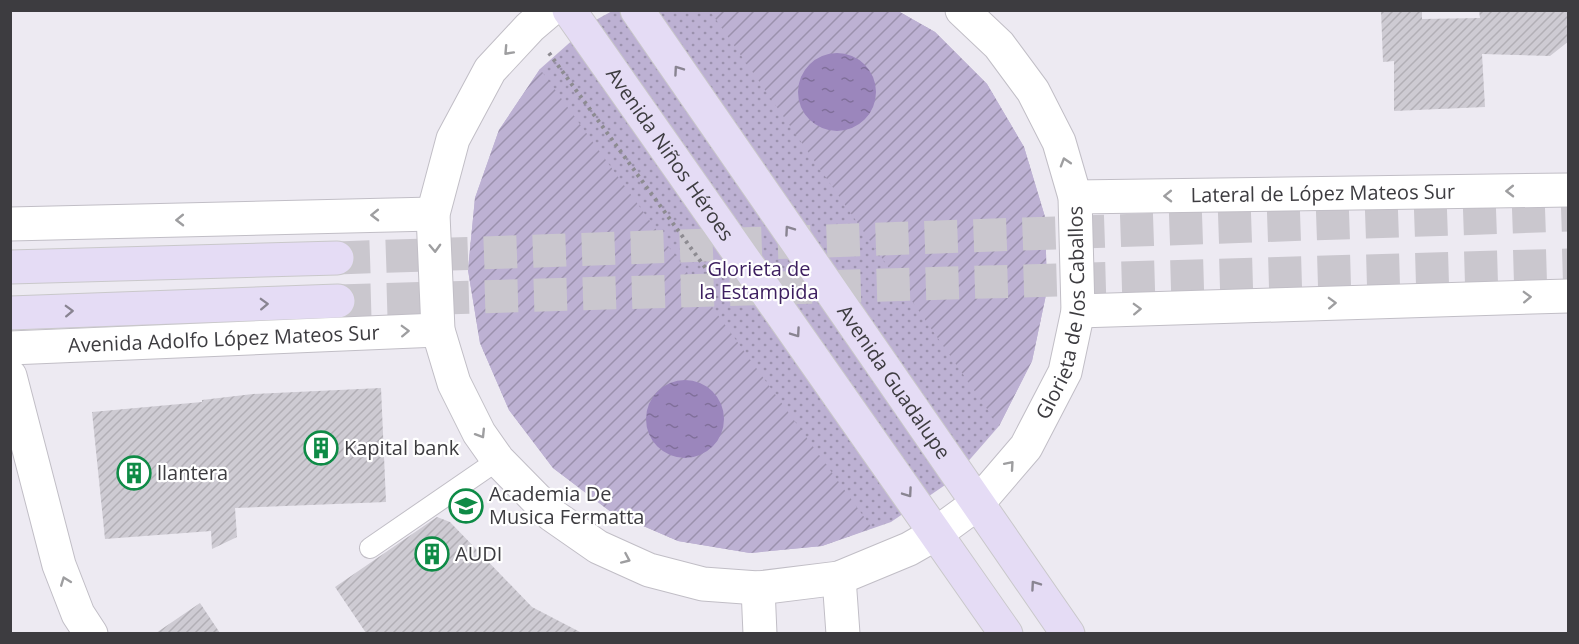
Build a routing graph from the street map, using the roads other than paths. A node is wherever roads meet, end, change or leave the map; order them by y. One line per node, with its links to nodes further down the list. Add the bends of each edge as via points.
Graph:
1 (550, 10): 7 (main road, one-way to 7, via 490,70 453,139)
2 (569, 10): 20 (main road, Avenida Niños Héroes, one-way to 20)
3 (637, 10): 19 (main road, Avenida Guadalupe, one-way to 3)
4 (962, 10): 6 (main road, Glorieta de los Caballos, one-way to 4, via 1059,142 1033,91 999,45)
5 (1569, 190): 6 (main road, Lateral de López Mateos Sur, one-way to 6)
6 (1075, 197): 13 (main road, Glorieta de los Caballos)
7 (433, 214): 8 (main road, one-way to 8); 15 (main road, one-way to 15)
8 (10, 224)
9 (337, 258): 10 (main road)
10 (10, 267)
11 (1569, 296): 13 (main road, one-way to 11)
12 (338, 301): 14 (main road, Avenida Adolfo López Mateos Sur, one-way to 12)
13 (1078, 311): 19 (main road, Glorieta de los Caballos, one-way to 13, via 1026,447 1065,372)
14 (10, 313)
15 (438, 330): 16 (main road, Avenida Adolfo López Mateos Sur, one-way to 15); 18 (main road, one-way to 18, via 454,383 479,433)
16 (10, 348)
17 (10, 376): 24 (main road, one-way to 17, via 78,614 59,565)
18 (498, 460): 21 (lane); 23 (main road, one-way to 23, via 552,515 598,547 649,570 703,584)
19 (978, 502): 20 (main road, Glorieta de los Caballos); 28 (main road, Avenida Guadalupe, one-way to 19)
20 (937, 533): 22 (main road); 27 (main road)
21 (370, 548)
22 (839, 578): 23 (main road); 26 (main road)
23 (758, 588): 25 (main road)
24 (91, 633)
25 (760, 633)
26 (843, 633)
27 (1006, 633)
28 (1068, 633)

